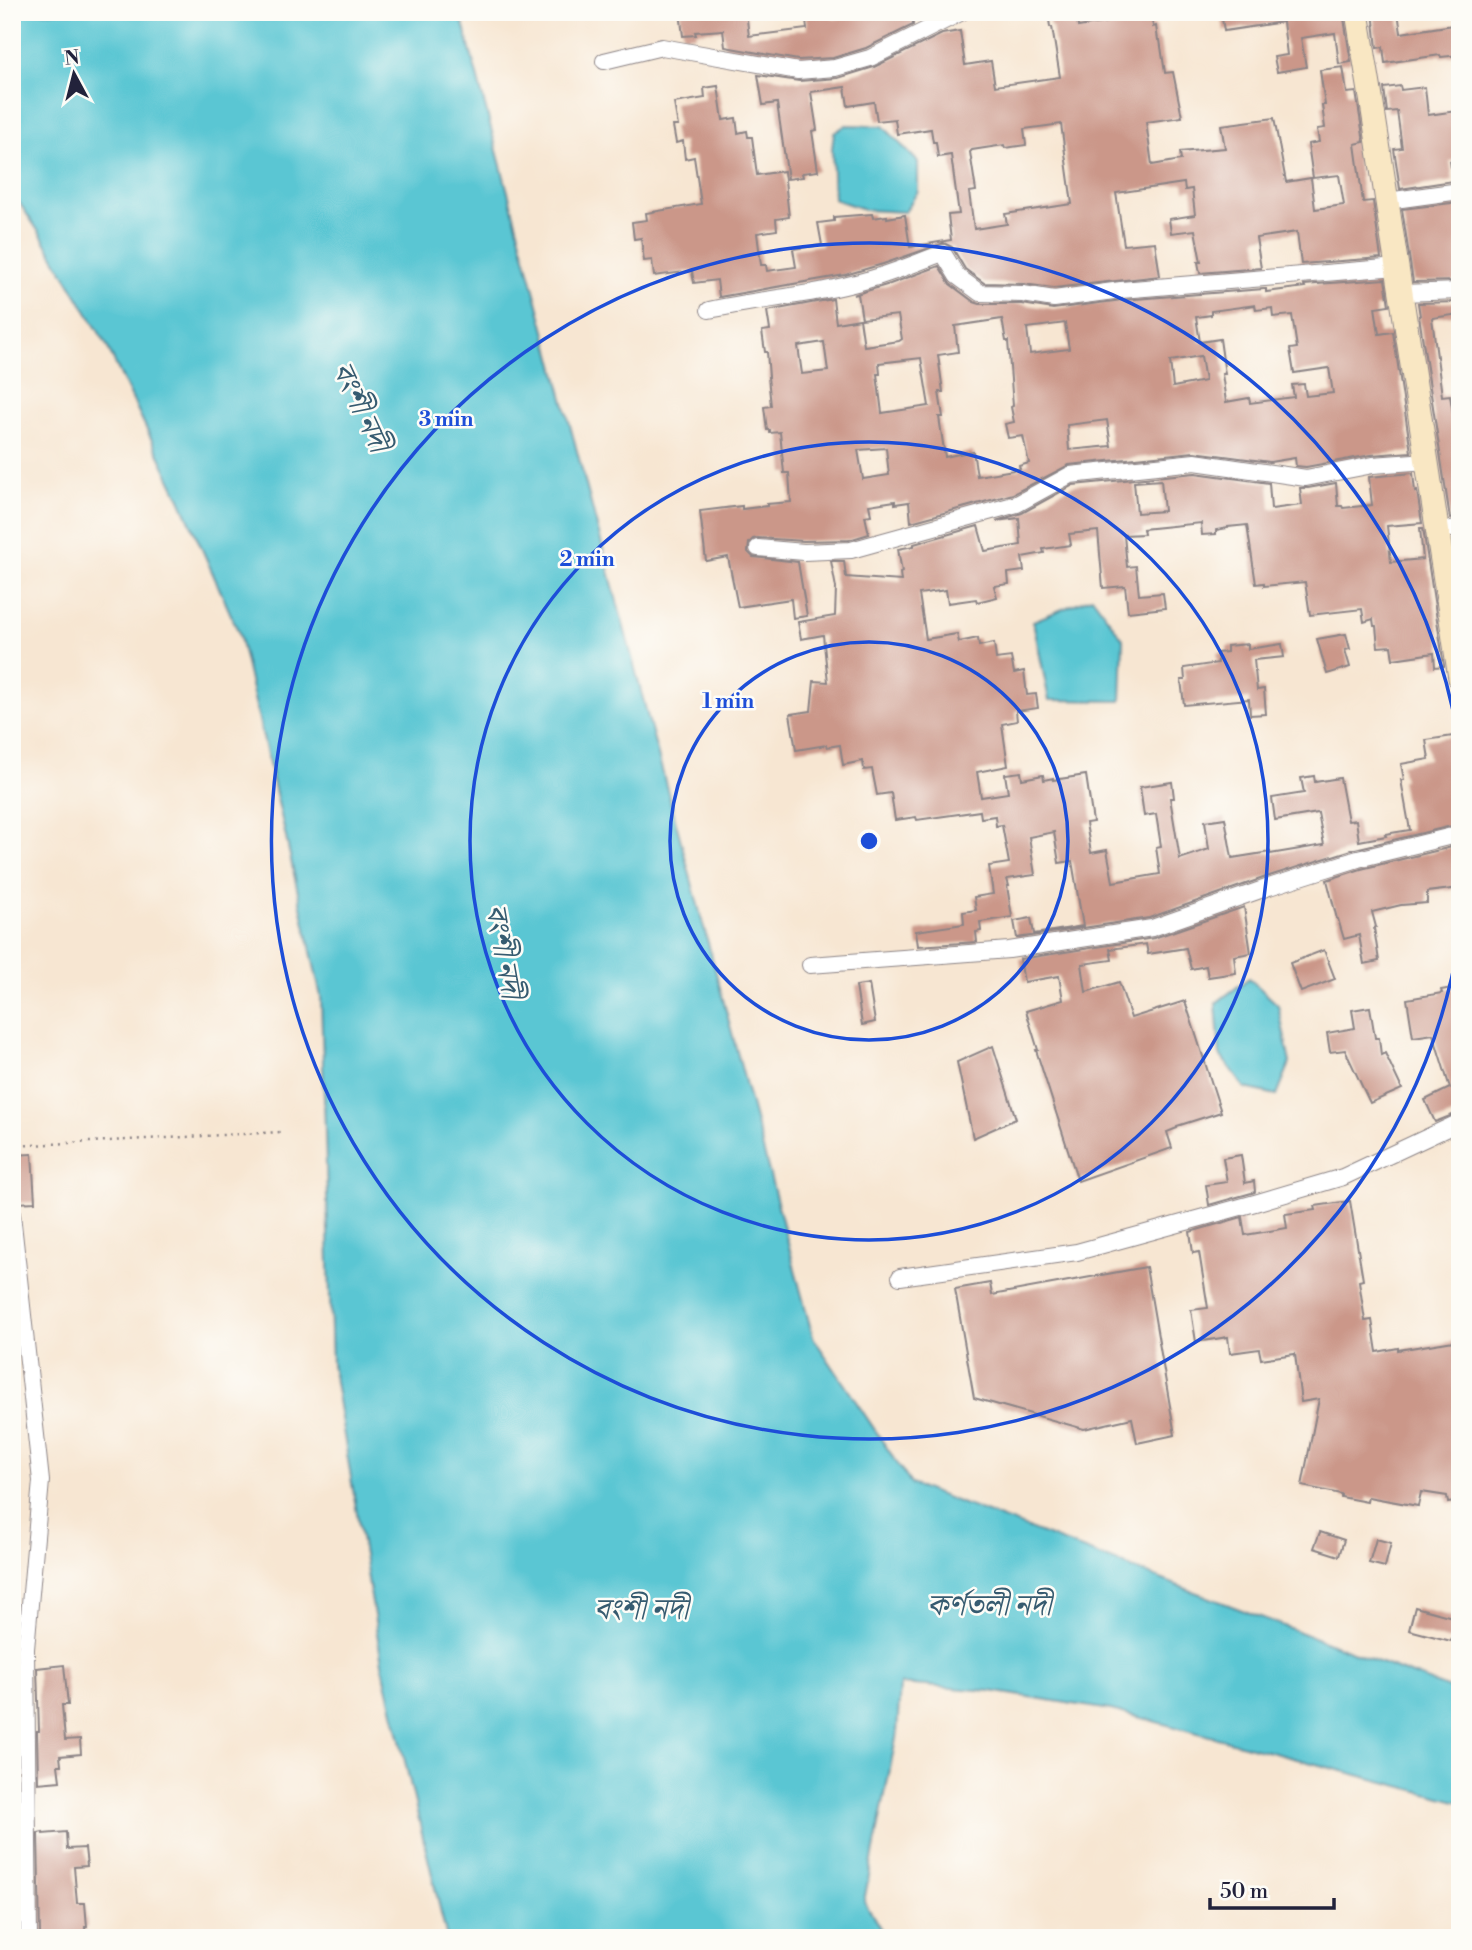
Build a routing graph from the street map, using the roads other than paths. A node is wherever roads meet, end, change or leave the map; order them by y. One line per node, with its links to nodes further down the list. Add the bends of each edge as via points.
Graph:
1 (962, 12): 3 (street, via 870,58 835,68 798,71 662,47)
2 (1357, 12): 5 (street)
3 (604, 61)
4 (1460, 191): 5 (street)
5 (1387, 201): 6 (street)
6 (1397, 267): 8 (street); 9 (street, via 1121,289 1054,299 980,293 957,276 943,253 867,280)
7 (1460, 291): 8 (street)
8 (1401, 293): 10 (street)
9 (709, 310)
10 (1427, 461): 11 (street); 12 (street, via 1373,465 1306,478 1195,462 1070,475 1017,505 851,550)
11 (1449, 530): 13 (street)
12 (758, 548)
13 (1460, 678)
14 (1460, 834): 15 (street, via 1345,863 1152,928 1009,950)
15 (810, 965)
16 (1460, 1122): 18 (street, via 1343,1177 1090,1249)
17 (12, 1214): 19 (street, via 41,1481 26,1649)
18 (900, 1277)
19 (29, 1938)

